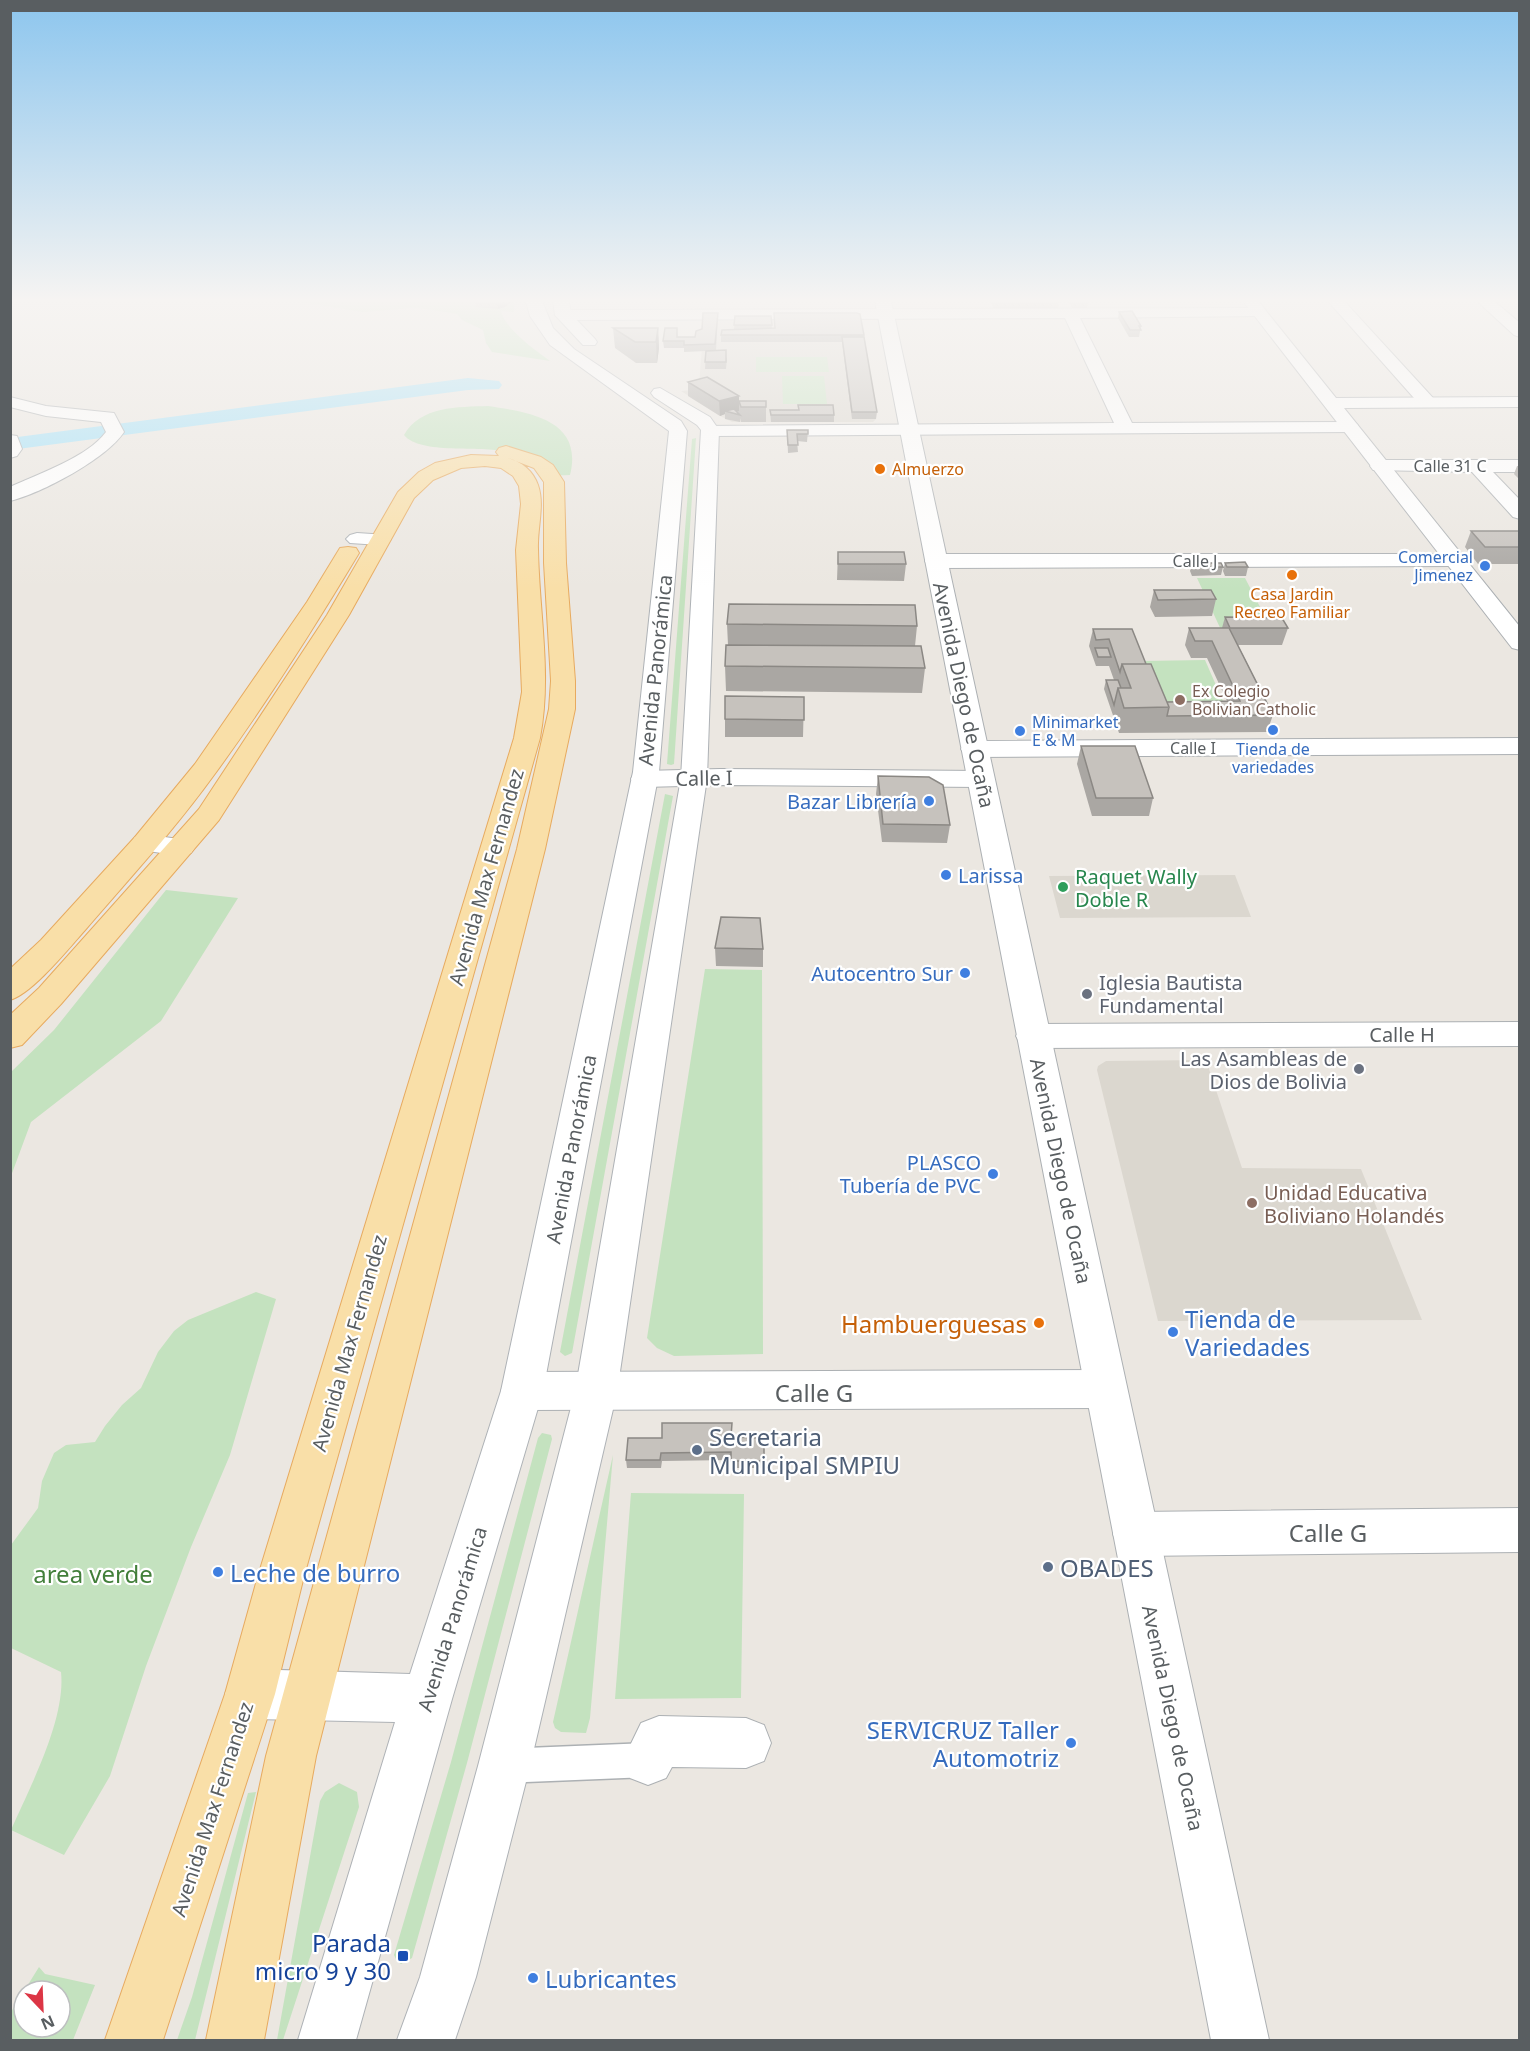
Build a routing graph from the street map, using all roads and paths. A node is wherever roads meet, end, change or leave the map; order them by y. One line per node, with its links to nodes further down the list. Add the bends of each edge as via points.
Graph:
1 (635, 397): 15 (street)
2 (666, 397): 14 (street)
3 (902, 397): 12 (street, Avenida Diego de Ocaña)
4 (1110, 397): 13 (street)
5 (1325, 397): 10 (street)
6 (1423, 397): 8 (street)
7 (10, 402): 19 (street, via 46,411 108,417 114,427 112,439 86,458)
8 (1428, 402): 9 (street); 10 (street)
9 (1520, 402)
10 (1330, 403): 11 (street)
11 (1350, 428): 13 (street); 16 (street)
12 (909, 429): 13 (street); 14 (street); 23 (street, Avenida Diego de Ocaña)
13 (1126, 429)
14 (710, 430): 15 (street); 29 (street, Avenida Panorámica)
15 (678, 431): 30 (street, Avenida Panorámica)
16 (1380, 466): 17 (street, Calle 31 C); 22 (street)
17 (1477, 466): 18 (street, Calle 31 C); 20 (street)
18 (1520, 466)
19 (10, 495)
20 (1520, 513)
21 (368, 539): 25 (main road, Avenida Max Fernandez, via 396,478 429,459 481,451 520,454 539,463 555,482); 26 (main road, Avenida Max Fernandez, via 419,479 436,469 462,461 489,460 520,471 528,484 530,500 526,548 533,667); 32 (main road, Avenida Max Fernandez, via 318,602 204,770); 33 (main road, Avenida Max Fernandez, via 338,615 209,814)
22 (1454, 560): 23 (street, Calle J); 24 (street)
23 (936, 561): 28 (street, Avenida Diego de Ocaña)
24 (1520, 643)
25 (562, 709): 26 (street); 44 (main road, Avenida Max Fernandez, via 531,849)
26 (531, 711): 43 (main road, Avenida Max Fernandez, via 527,738 281,1576)
27 (1520, 746): 28 (street, Calle I)
28 (975, 749): 31 (street, Avenida Diego de Ocaña)
29 (694, 778): 30 (street, Calle I); 31 (street, Calle I); 40 (street, Avenida Panorámica)
30 (644, 779): 39 (street, Avenida Panorámica)
31 (981, 779): 37 (street, Avenida Diego de Ocaña)
32 (145, 843): 33 (street); 34 (main road, Avenida Max Fernandez)
33 (181, 847): 36 (main road, Avenida Max Fernandez)
34 (10, 989)
35 (1520, 1034): 37 (street, Calle H)
36 (10, 1036)
37 (1034, 1036): 38 (street, Avenida Diego de Ocaña)
38 (1105, 1389): 40 (street, Calle G); 42 (street, Avenida Diego de Ocaña)
39 (522, 1391): 40 (street, Calle G); 45 (street, Avenida Panorámica)
40 (596, 1392): 48 (street, Avenida Panorámica)
41 (1520, 1530): 42 (street, Calle G)
42 (1136, 1534): 53 (street, Avenida Diego de Ocaña)
43 (250, 1694): 44 (street); 49 (main road, Avenida Max Fernandez)
44 (309, 1694): 45 (street); 50 (main road, Avenida Max Fernandez, via 291,1756)
45 (427, 1699): 51 (street, Avenida Panorámica)
46 (746, 1743): 47 (street, via 659,1741)
47 (648, 1760): 48 (lane)
48 (504, 1766): 52 (street, Avenida Panorámica, via 448,1977)
49 (134, 2040)
50 (235, 2040)
51 (327, 2040)
52 (426, 2040)
53 (1239, 2040)

